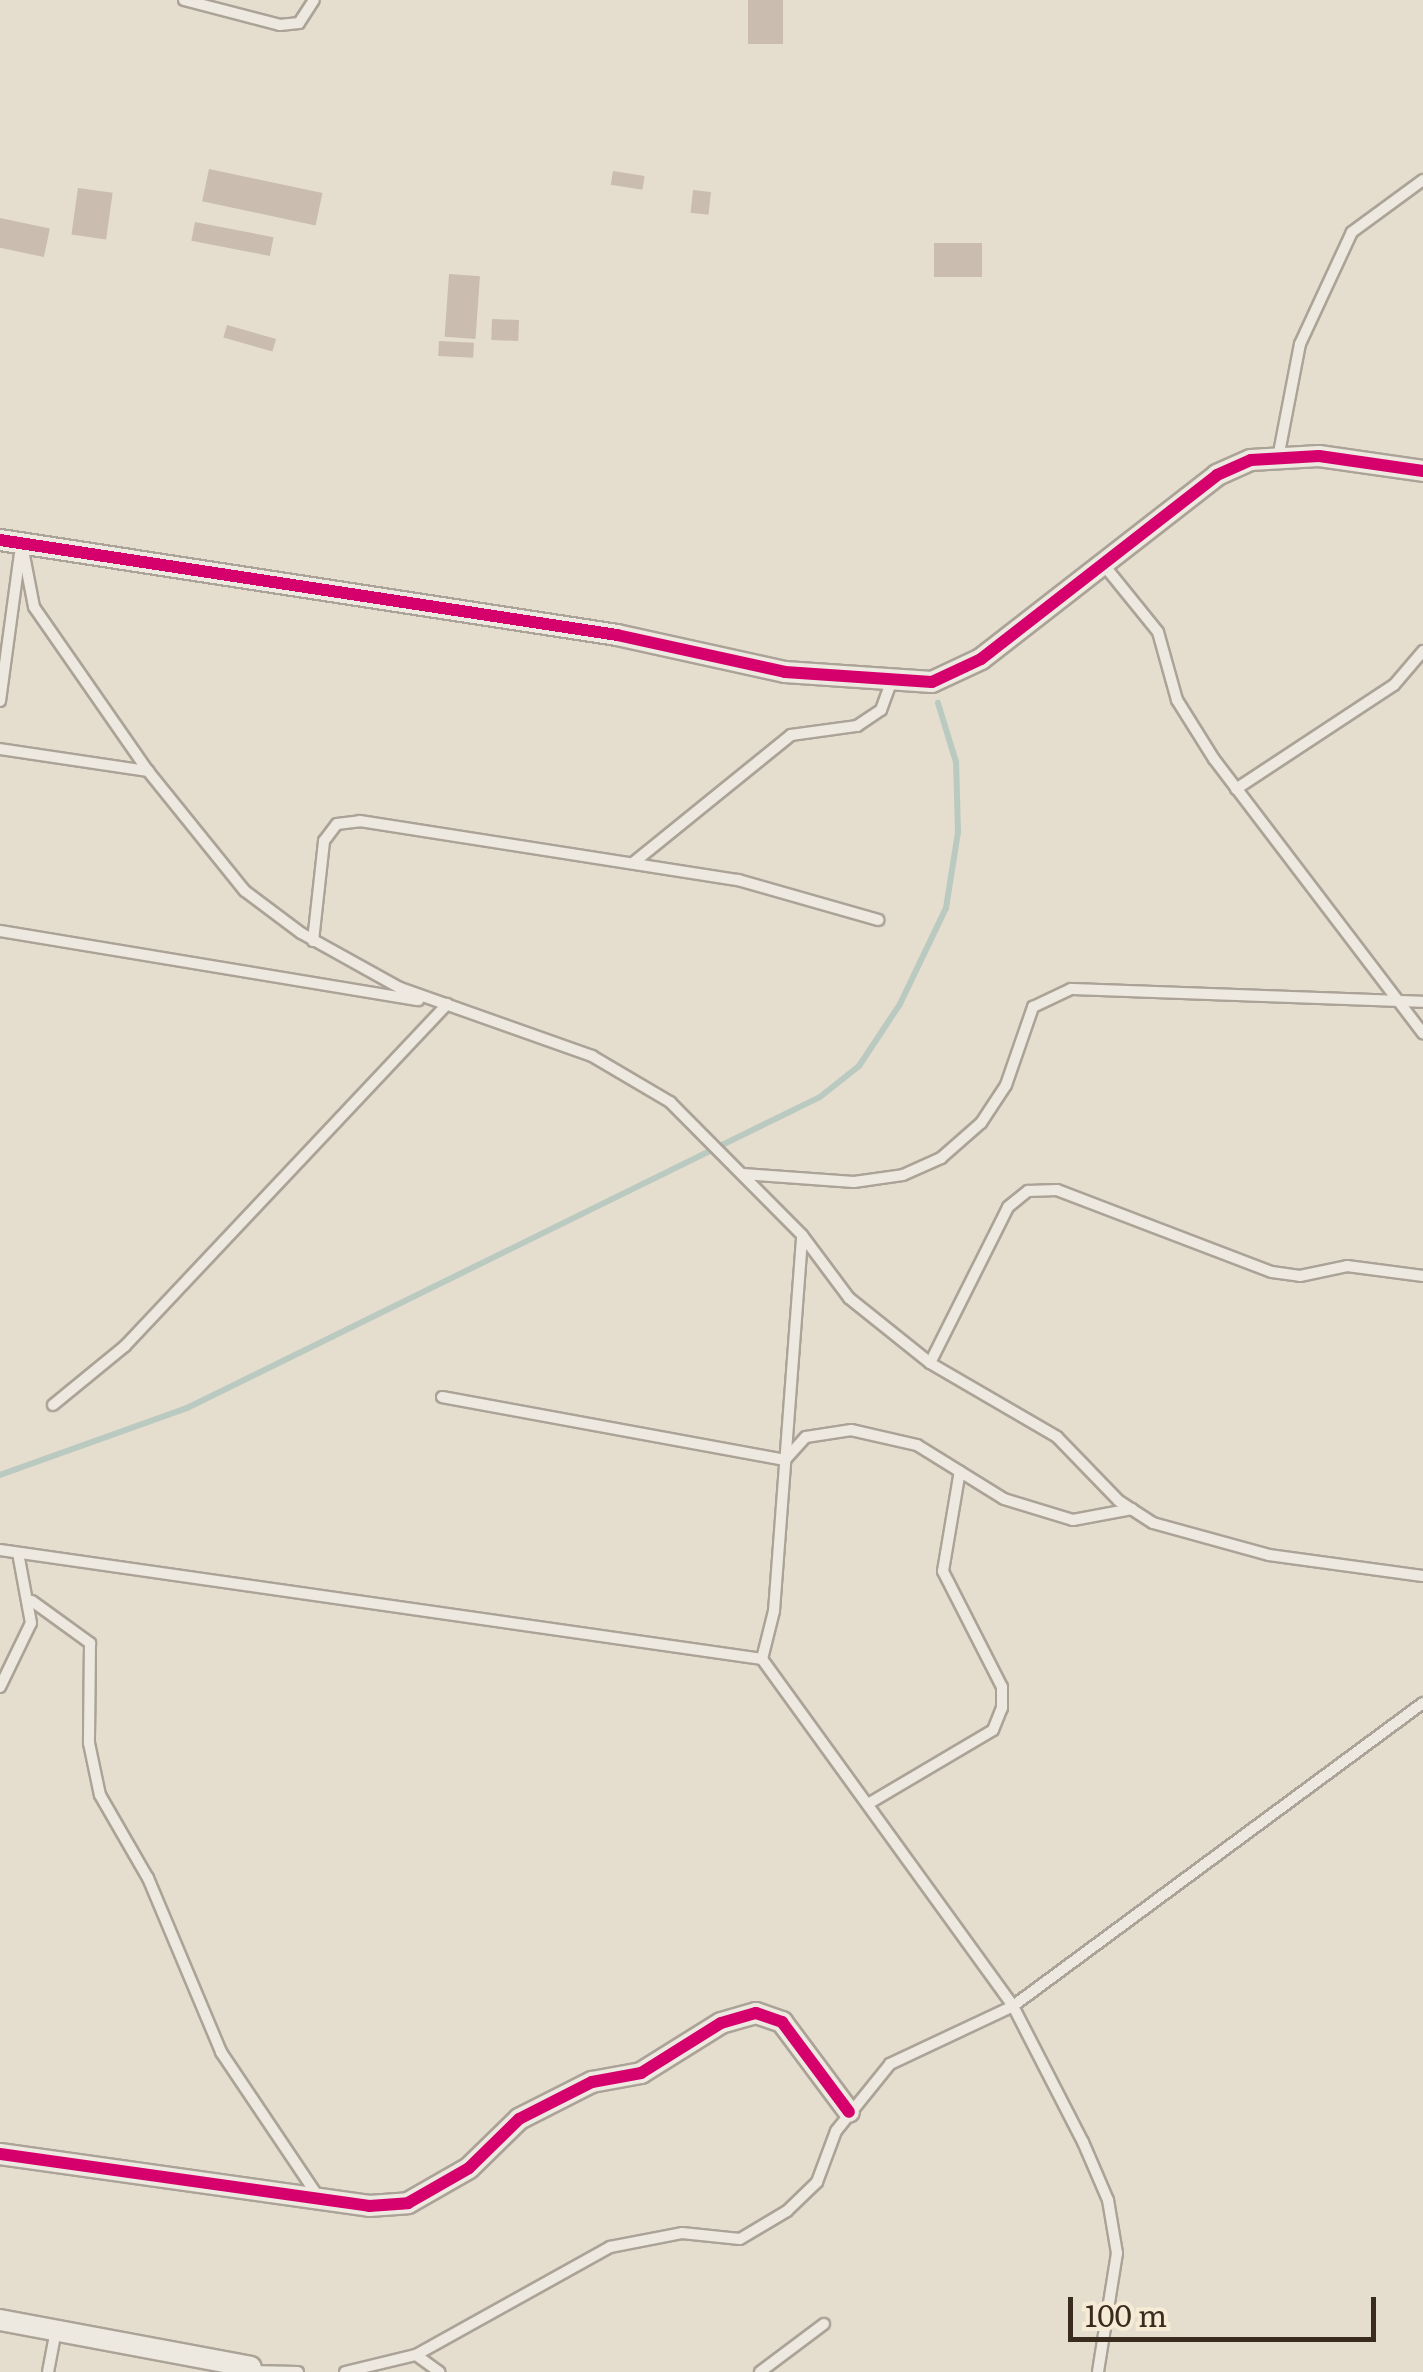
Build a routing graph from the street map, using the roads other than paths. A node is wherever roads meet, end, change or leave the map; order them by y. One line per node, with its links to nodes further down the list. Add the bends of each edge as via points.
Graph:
1 (184, 0): 2 (lane, via 280,25 299,23)
2 (314, 0)
3 (1423, 180): 4 (lane, via 1352,232 1300,344)
4 (1277, 458): 5 (street); 8 (street, via 1217,476)
5 (1423, 471)
6 (0, 540): 7 (street)
7 (22, 543): 10 (street, via 617,635 784,672); 11 (lane); 13 (lane, via 34,607)
8 (1103, 564): 10 (street, via 981,660 932,682); 14 (lane, via 1158,632 1177,700)
9 (1423, 651): 14 (lane, via 1394,685)
10 (892, 680): 15 (lane, via 881,710 858,726 792,735)
11 (0, 701)
12 (0, 749): 13 (lane)
13 (148, 772): 18 (lane, via 245,891)
14 (1236, 789): 21 (lane)
15 (633, 863): 16 (lane, via 784,890); 18 (lane, via 394,825 338,824 324,842)
16 (878, 920)
17 (0, 931): 20 (lane)
18 (313, 941): 20 (lane)
19 (1423, 1002): 21 (lane)
20 (446, 1004): 23 (lane, via 634,1078); 28 (lane, via 125,1346)
21 (1403, 1006): 22 (lane); 23 (lane, via 1071,989 1033,1007 1006,1085 981,1123 941,1158 903,1175 854,1182)
22 (1423, 1032)
23 (742, 1174): 24 (lane)
24 (802, 1235): 26 (lane, via 850,1298); 29 (lane)
25 (1423, 1276): 26 (lane, via 1347,1266 1300,1276 1272,1272 1057,1190 1028,1191 1008,1206)
26 (930, 1364): 31 (lane, via 1058,1437)
27 (442, 1396): 29 (lane)
28 (53, 1404)
29 (785, 1460): 30 (lane, via 806,1436 851,1430 917,1446); 36 (lane, via 774,1611)
30 (960, 1471): 31 (lane, via 1004,1499 1073,1520); 39 (lane, via 943,1570 1002,1687 1002,1708 993,1730)
31 (1132, 1509): 34 (lane, via 1250,1550)
32 (0, 1550): 33 (lane)
33 (18, 1552): 35 (lane); 36 (lane)
34 (1423, 1576)
35 (32, 1601): 37 (lane, via 31,1622); 43 (lane, via 90,1644 90,1743 100,1795 148,1878 222,2052)
36 (762, 1659): 39 (lane)
37 (0, 1687)
38 (1423, 1703): 40 (lane)
39 (868, 1804): 40 (lane)
40 (1013, 2006): 41 (lane, via 890,2064); 54 (lane, via 1108,2200 1117,2253)
41 (849, 2112): 43 (street, via 782,2022 756,2013 721,2022 641,2073 592,2082 519,2119 469,2168 408,2203); 47 (lane, via 818,2182 740,2239 682,2233 610,2247)
42 (0, 2154): 43 (street)
43 (320, 2199)
44 (0, 2320): 46 (street)
45 (824, 2324): 53 (lane)
46 (56, 2328): 48 (street); 49 (lane)
47 (416, 2355): 51 (lane); 52 (lane)
48 (251, 2370): 50 (lane)
49 (48, 2372)
50 (298, 2372)
51 (345, 2372)
52 (439, 2372)
53 (760, 2372)
54 (1098, 2372)

